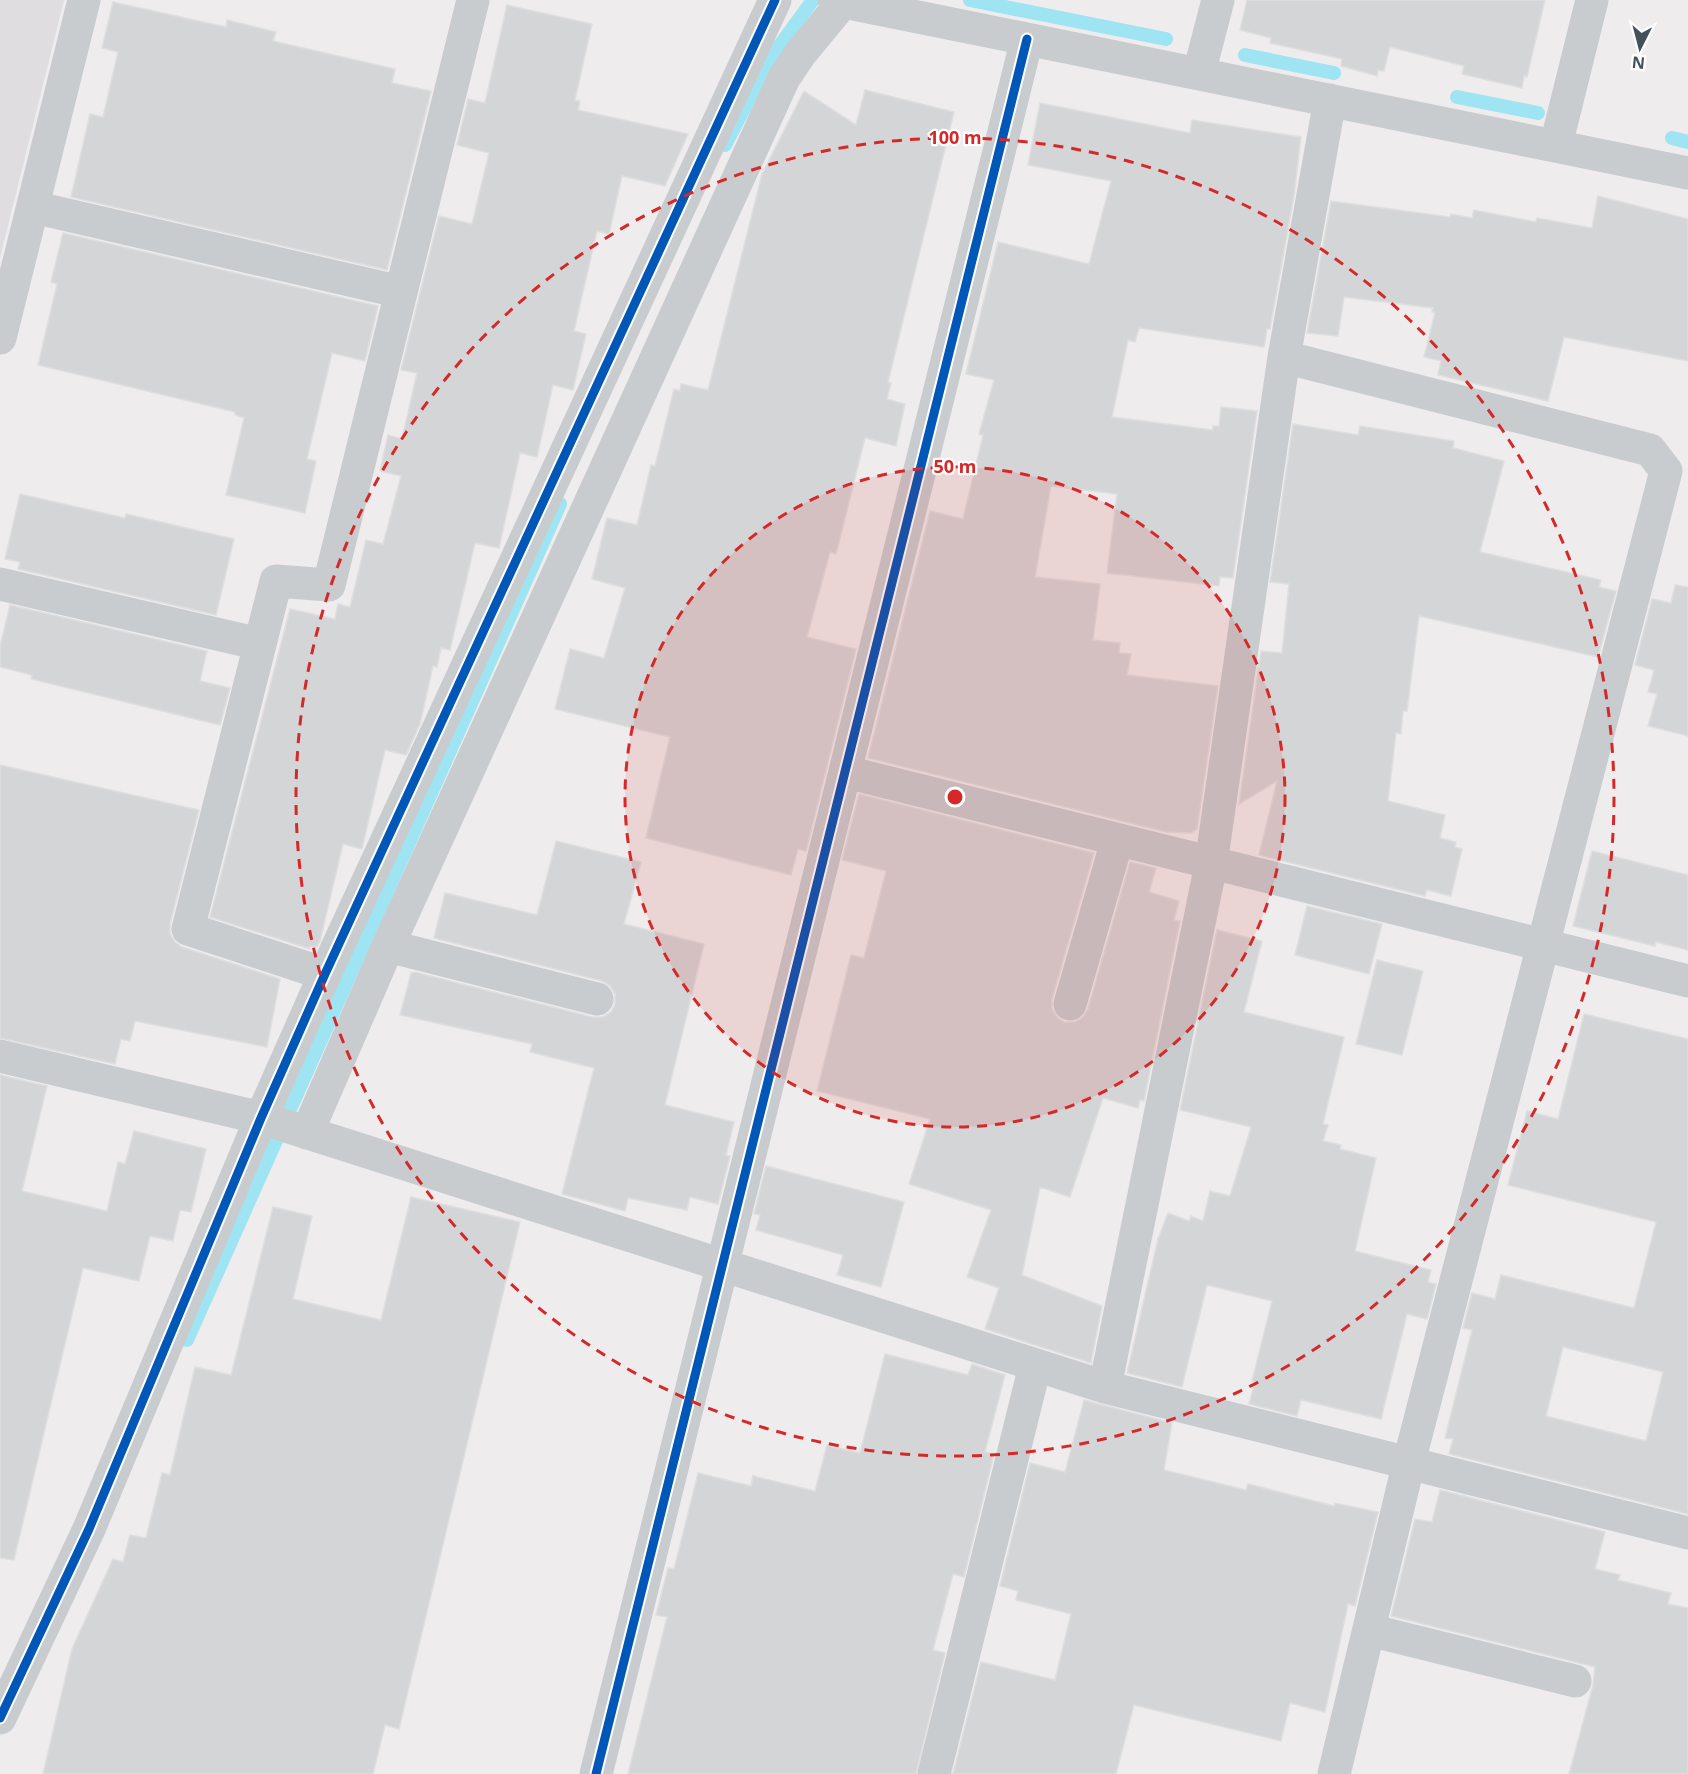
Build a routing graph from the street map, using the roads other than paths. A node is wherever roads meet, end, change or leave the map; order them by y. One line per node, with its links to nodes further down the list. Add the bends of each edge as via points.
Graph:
1 (84, 0): 12 (street)
2 (472, 0): 13 (street)
3 (775, 0): 23 (street)
4 (1218, 0): 8 (street)
5 (1592, 0): 10 (street)
6 (839, 1): 7 (street); 22 (street, via 784,78)
7 (1027, 39): 8 (street); 18 (street)
8 (1200, 73): 9 (street)
9 (1330, 100): 10 (street); 15 (street)
10 (1556, 145): 11 (street)
11 (1688, 172)
12 (33, 207): 13 (street); 14 (street)
13 (401, 292): 17 (street, via 329,585 276,582)
14 (0, 338)
15 (1284, 357): 20 (street); 21 (street, via 1650,450 1666,471)
16 (0, 584): 17 (street)
17 (260, 644): 23 (street, via 189,929)
18 (846, 772): 19 (street); 30 (street)
19 (1117, 841): 20 (street); 26 (street)
20 (1211, 864): 21 (street); 32 (street)
21 (1545, 945): 24 (street); 33 (street)
22 (388, 946): 25 (street); 29 (street)
23 (326, 974): 28 (street)
24 (1688, 981)
25 (597, 999)
26 (1070, 1004)
27 (0, 1056): 28 (street)
28 (261, 1118): 29 (street); 37 (street, via 89,1529)
29 (307, 1133): 30 (street)
30 (723, 1265): 31 (street); 38 (street)
31 (1035, 1366): 32 (street); 39 (street)
32 (1106, 1387): 33 (street)
33 (1409, 1462): 34 (street); 35 (street)
34 (1688, 1533)
35 (1369, 1630): 36 (street); 40 (street)
36 (1575, 1682)
37 (0, 1718)
38 (596, 1774)
39 (933, 1774)
40 (1334, 1774)

